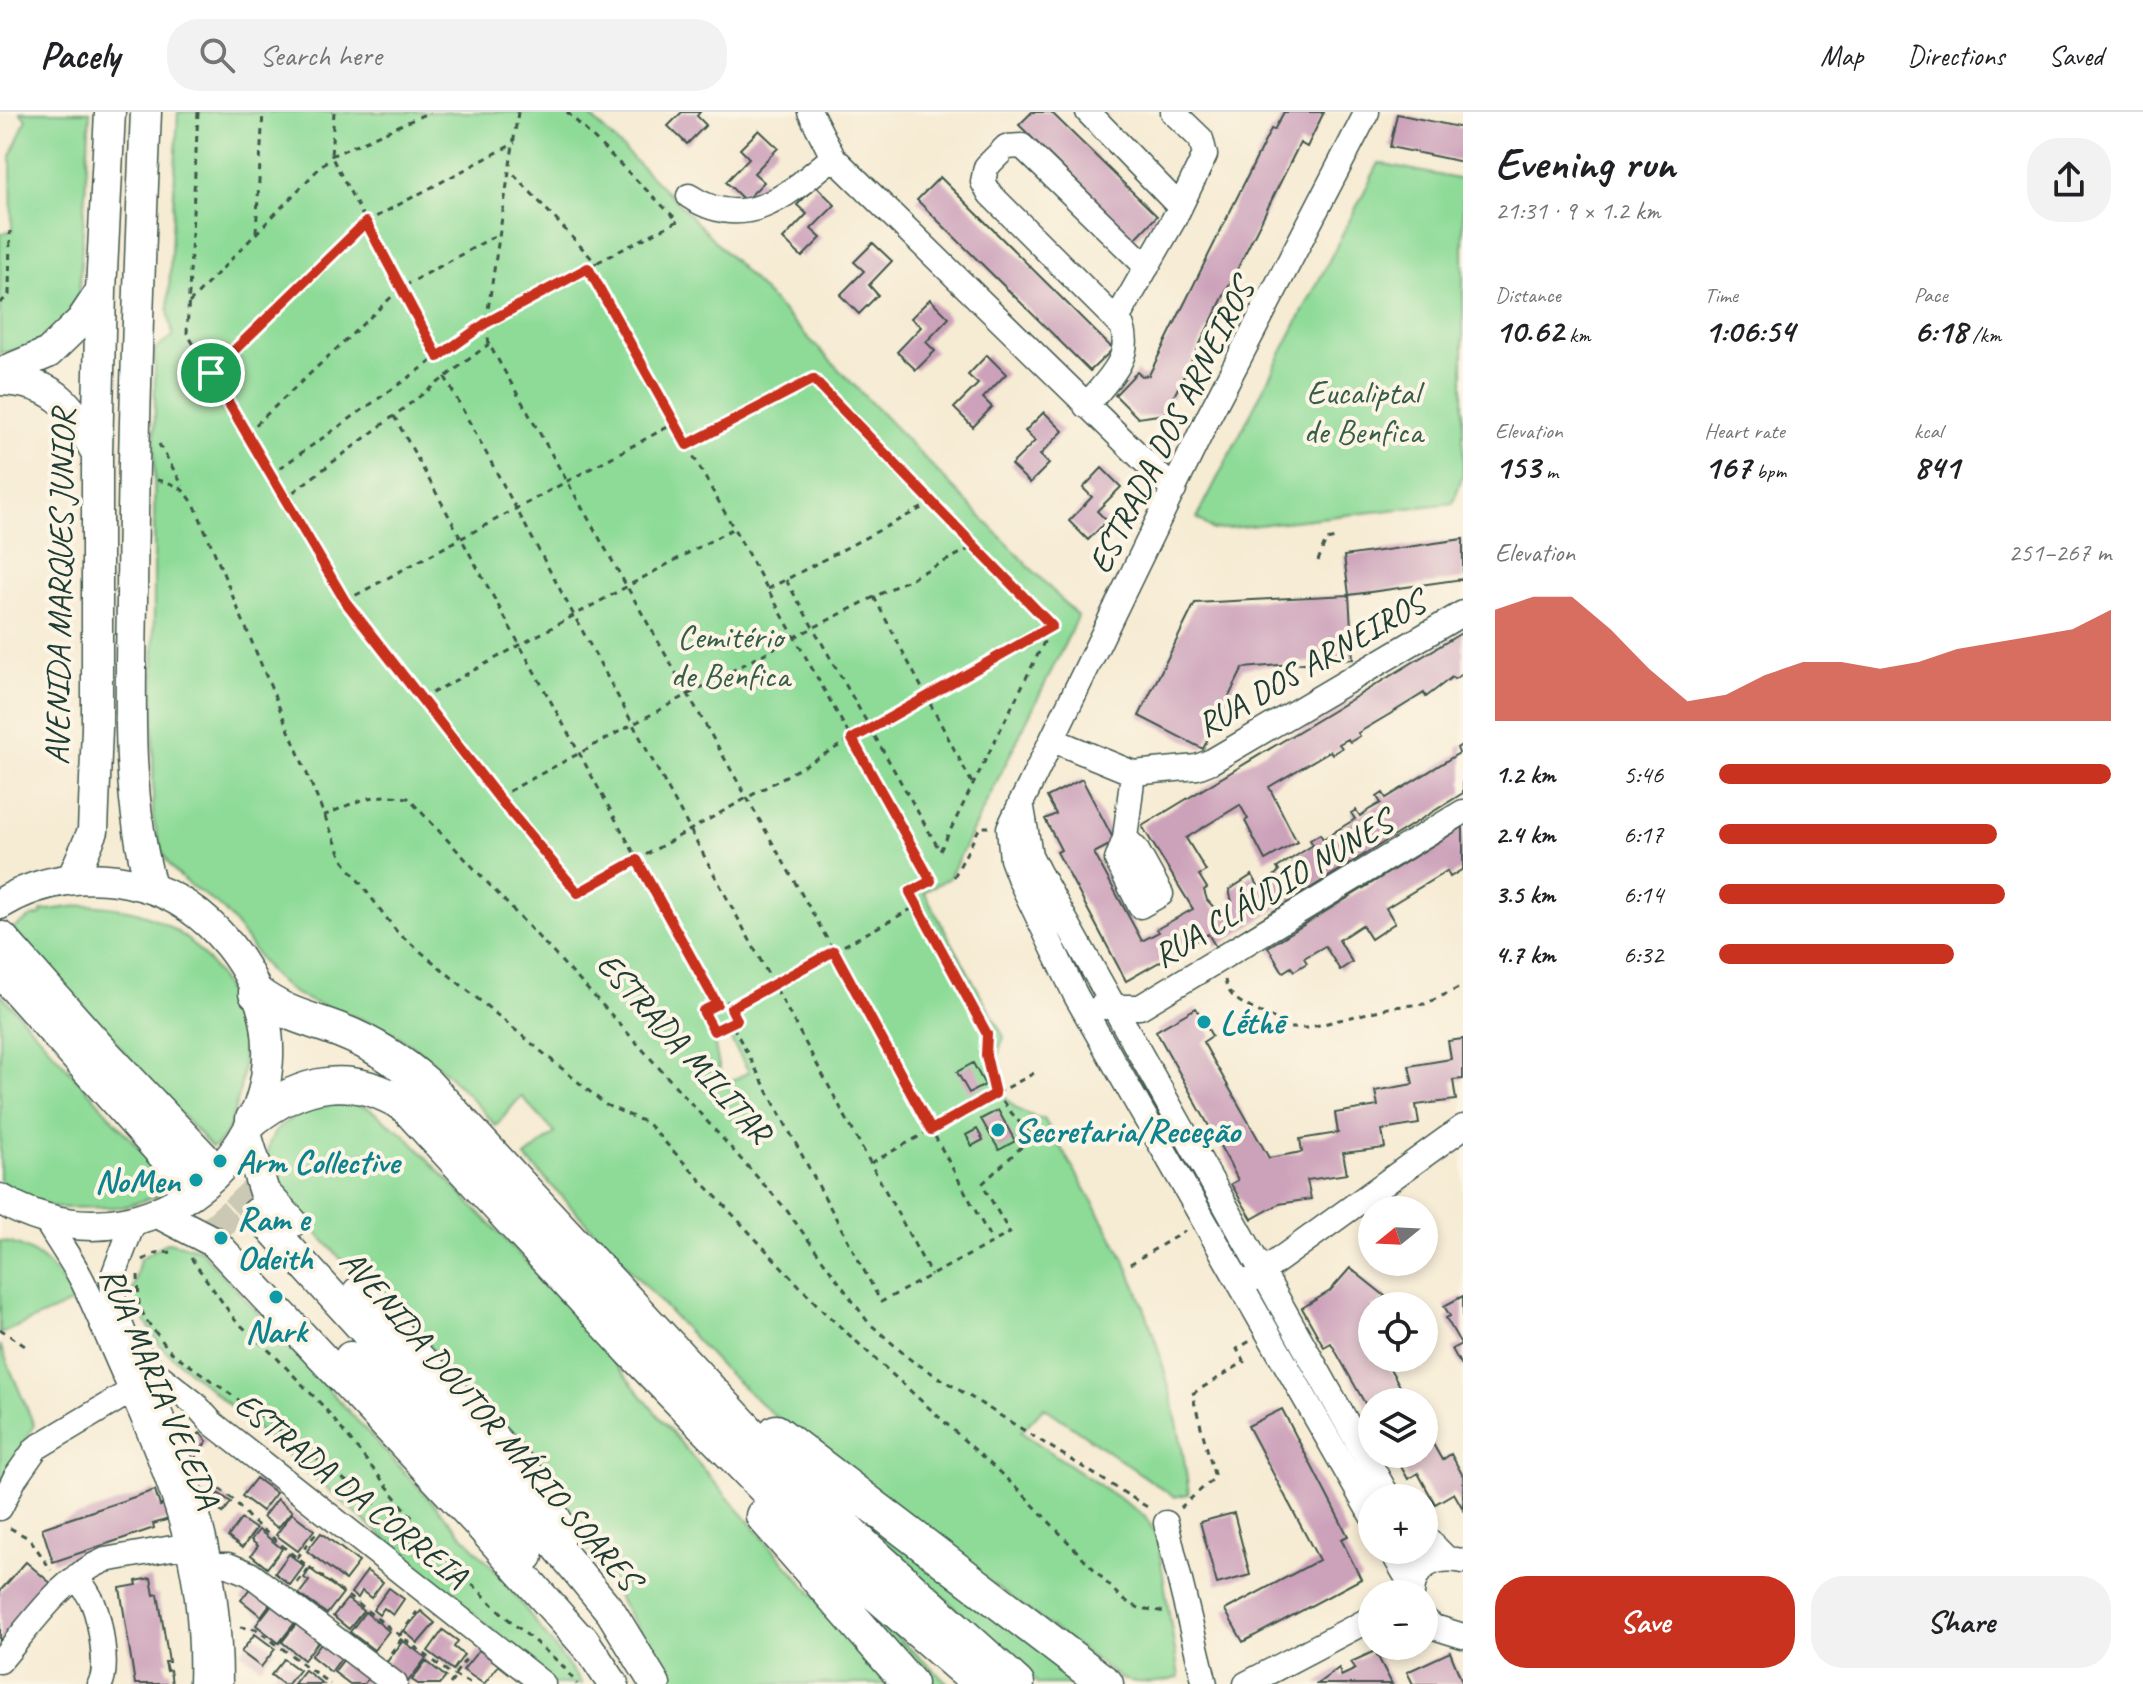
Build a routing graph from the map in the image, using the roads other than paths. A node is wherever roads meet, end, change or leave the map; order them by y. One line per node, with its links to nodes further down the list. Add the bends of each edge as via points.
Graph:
1 (110, 112): 11 (main road, AVENIDA MARQUES JUNIOR)
2 (146, 112): 27 (main road, AVENIDA MARQUES JUNIOR, via 135,378 131,731 138,836)
3 (810, 112): 7 (street)
4 (1088, 112): 9 (street)
5 (1173, 112): 9 (street, via 1201,139 1205,155)
6 (1367, 112): 17 (street, ESTRADA DOS ARNEIROS)
7 (833, 157): 8 (street, via 789,194 763,206 728,212); 15 (street)
8 (689, 196)
9 (1180, 207): 10 (street)
10 (1147, 267): 12 (street); 12 (street, via 1022,146 1006,147 986,167 983,182 990,194)
11 (101, 291): 13 (main road, via 81,321 48,353); 16 (main road, AVENIDA MARQUES JUNIOR)
12 (1117, 319): 15 (street, via 1126,336 1124,356)
13 (0, 373)
14 (0, 380): 16 (main road, via 36,384 61,398)
15 (1086, 406): 17 (street)
16 (97, 454): 24 (main road, AVENIDA MARQUES JUNIOR, via 93,831)
17 (1174, 490): 19 (street, ESTRADA DOS ARNEIROS)
18 (1463, 613): 20 (street, RUA DOS ARNEIROS, via 1212,761)
19 (1053, 740): 20 (street, RUA DOS ARNEIROS); 21 (street, ESTRADA DOS ARNEIROS)
20 (1133, 773): 23 (street)
21 (1021, 802): 32 (street, ESTRADA DOS ARNEIROS, via 1009,828 1012,859); 33 (street, via 1030,855)
22 (1463, 812): 33 (street, RUA CLÁUDIO NUNES, via 1140,1007)
23 (1125, 838)
24 (72, 879): 26 (main road); 27 (main road, via 98,877)
25 (0, 881): 26 (main road)
26 (35, 887): 28 (main road)
27 (151, 887): 31 (main road, via 185,904 215,929 239,959)
28 (0, 904)
29 (2, 937): 36 (main road)
30 (0, 972): 37 (main road)
31 (256, 993): 34 (main road, via 266,1057); 45 (highway, via 298,1018 374,1045 401,1061)
32 (1083, 1007): 33 (street, RUA CLÁUDIO NUNES); 43 (street)
33 (1112, 1008): 43 (street)
34 (249, 1127): 40 (main road, via 218,1173 180,1203); 45 (highway, via 294,1094 318,1086 360,1085 390,1096); 59 (main road, via 264,1192 533,1480)
35 (1463, 1127): 43 (street)
36 (204, 1157)
37 (182, 1177)
38 (0, 1199): 41 (main road)
39 (257, 1213): 59 (main road, AVENIDA DOUTOR MÁRIO SOARES, via 515,1496)
40 (146, 1217): 41 (main road, via 104,1226); 44 (street, RUA MARIA VELEDA, via 117,1263 111,1290); 64 (main road, via 214,1242)
41 (45, 1219): 46 (street, RUA MARIA VELEDA, via 82,1280)
42 (232, 1234): 64 (main road, AVENIDA DOUTOR MÁRIO SOARES, via 498,1511)
43 (1253, 1278): 49 (street); 50 (street)
44 (127, 1339): 47 (street, ESTRADA DA CORREIA); 48 (street, RUA MARIA VELEDA)
45 (645, 1342): 74 (highway, via 685,1425); 75 (highway, via 820,1545); 76 (highway); 77 (highway)
46 (131, 1391): 51 (street, via 36,1448); 53 (street, RUA MARIA VELEDA)
47 (212, 1423): 48 (street, via 196,1418 182,1424 174,1438); 67 (street, ESTRADA DA CORREIA)
48 (176, 1450): 56 (street, RUA MARIA VELEDA)
49 (1380, 1484)
50 (1358, 1488)
51 (0, 1508)
52 (1166, 1523): 78 (street)
53 (189, 1545): 57 (street, via 105,1560); 69 (street, RUA MARIA VELEDA, via 200,1625)
54 (1438, 1546): 55 (street)
55 (1455, 1559): 58 (street, via 1431,1563)
56 (211, 1565): 70 (street, RUA MARIA VELEDA); 71 (street, via 250,1574)
57 (77, 1576): 65 (street); 68 (street, via 95,1609 105,1664)
58 (1415, 1580)
59 (611, 1612): 73 (main road, AVENIDA DOUTOR MÁRIO SOARES)
60 (1358, 1625): 79 (street)
61 (1438, 1628): 62 (street)
62 (1463, 1636)
63 (1358, 1638): 66 (street)
64 (595, 1656): 72 (main road, AVENIDA DOUTOR MÁRIO SOARES)
65 (0, 1661)
66 (1281, 1681)
67 (538, 1683)
68 (100, 1684)
69 (201, 1684)
70 (220, 1684)
71 (395, 1684)
72 (613, 1684)
73 (655, 1684)
74 (910, 1684)
75 (980, 1684)
76 (1017, 1684)
77 (1106, 1684)
78 (1205, 1684)
79 (1246, 1684)

